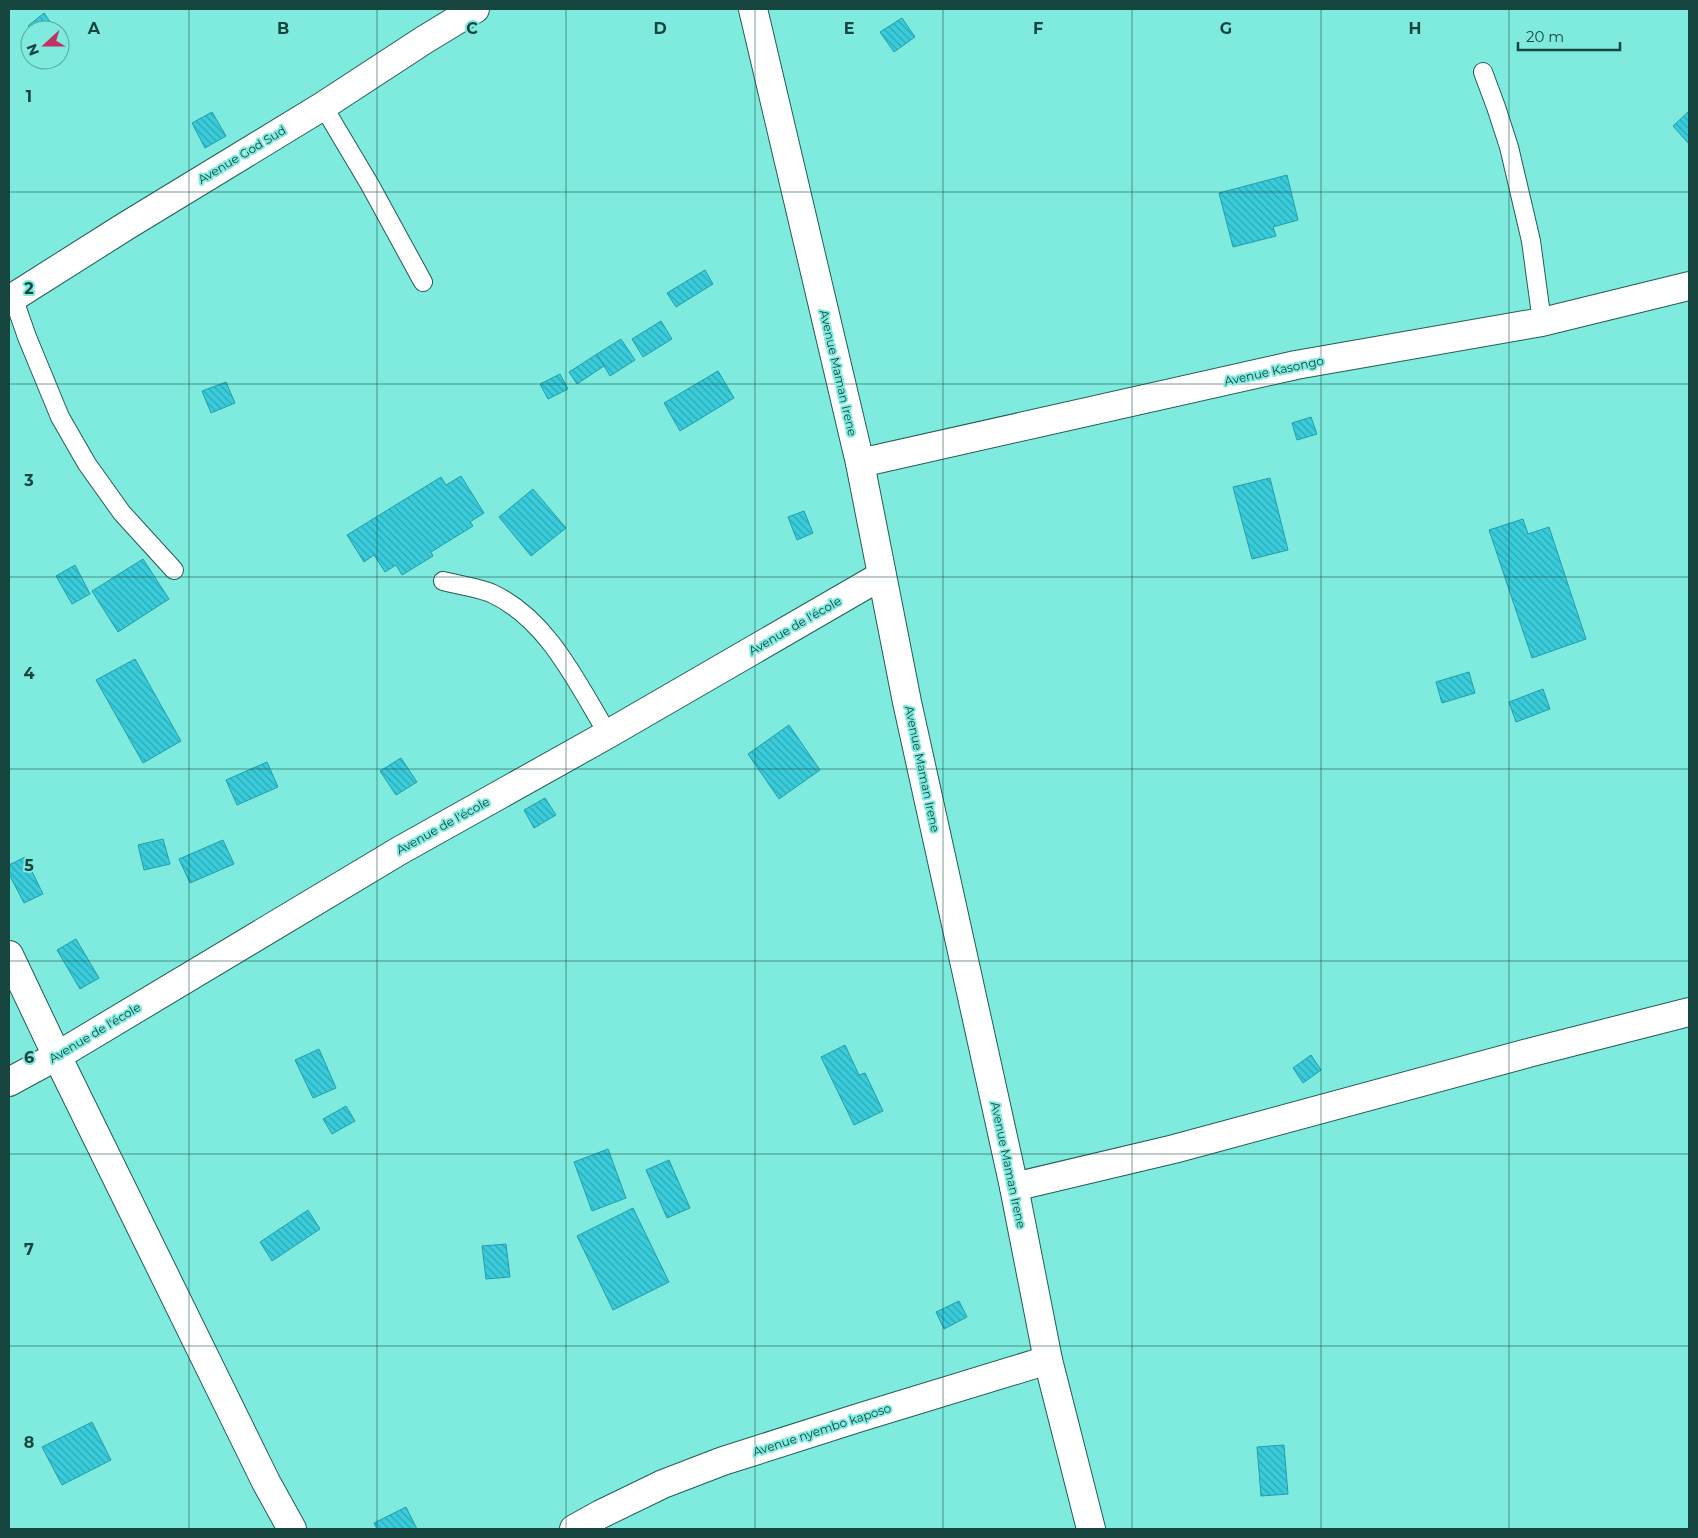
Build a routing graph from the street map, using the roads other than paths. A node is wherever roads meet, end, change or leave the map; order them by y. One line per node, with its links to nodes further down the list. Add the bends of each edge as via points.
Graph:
1 (475, 9): 4 (street, Avenue God Sud)
2 (753, 9): 9 (street, Avenue Maman Irene)
3 (1483, 72): 8 (lane, via 1509,147 1532,241)
4 (323, 106): 5 (lane); 7 (street, Avenue God Sud)
5 (423, 282)
6 (1689, 286): 8 (street, Avenue Kasongo)
7 (11, 298): 10 (lane, via 60,417 88,464 122,513)
8 (1542, 322): 9 (street, Avenue Kasongo, via 1296,365)
9 (860, 464): 11 (street, Avenue Maman Irene)
10 (174, 570)
11 (881, 576): 13 (street, Avenue de l'école); 18 (street, Avenue Maman Irene)
12 (443, 581): 13 (lane, via 490,593 519,610 541,631 562,659)
13 (608, 734): 16 (street, Avenue de l'école, via 399,851)
14 (9, 954): 16 (street)
15 (1689, 1012): 18 (street)
16 (57, 1056): 17 (street, Avenue de l'école); 20 (street)
17 (9, 1082)
18 (1014, 1188): 19 (street, Avenue Maman Irene)
19 (1048, 1360): 21 (street, Avenue nyembo kaposo, via 723,1461 662,1484); 22 (street, Avenue Maman Irene)
20 (292, 1529)
21 (574, 1529)
22 (1091, 1529)

